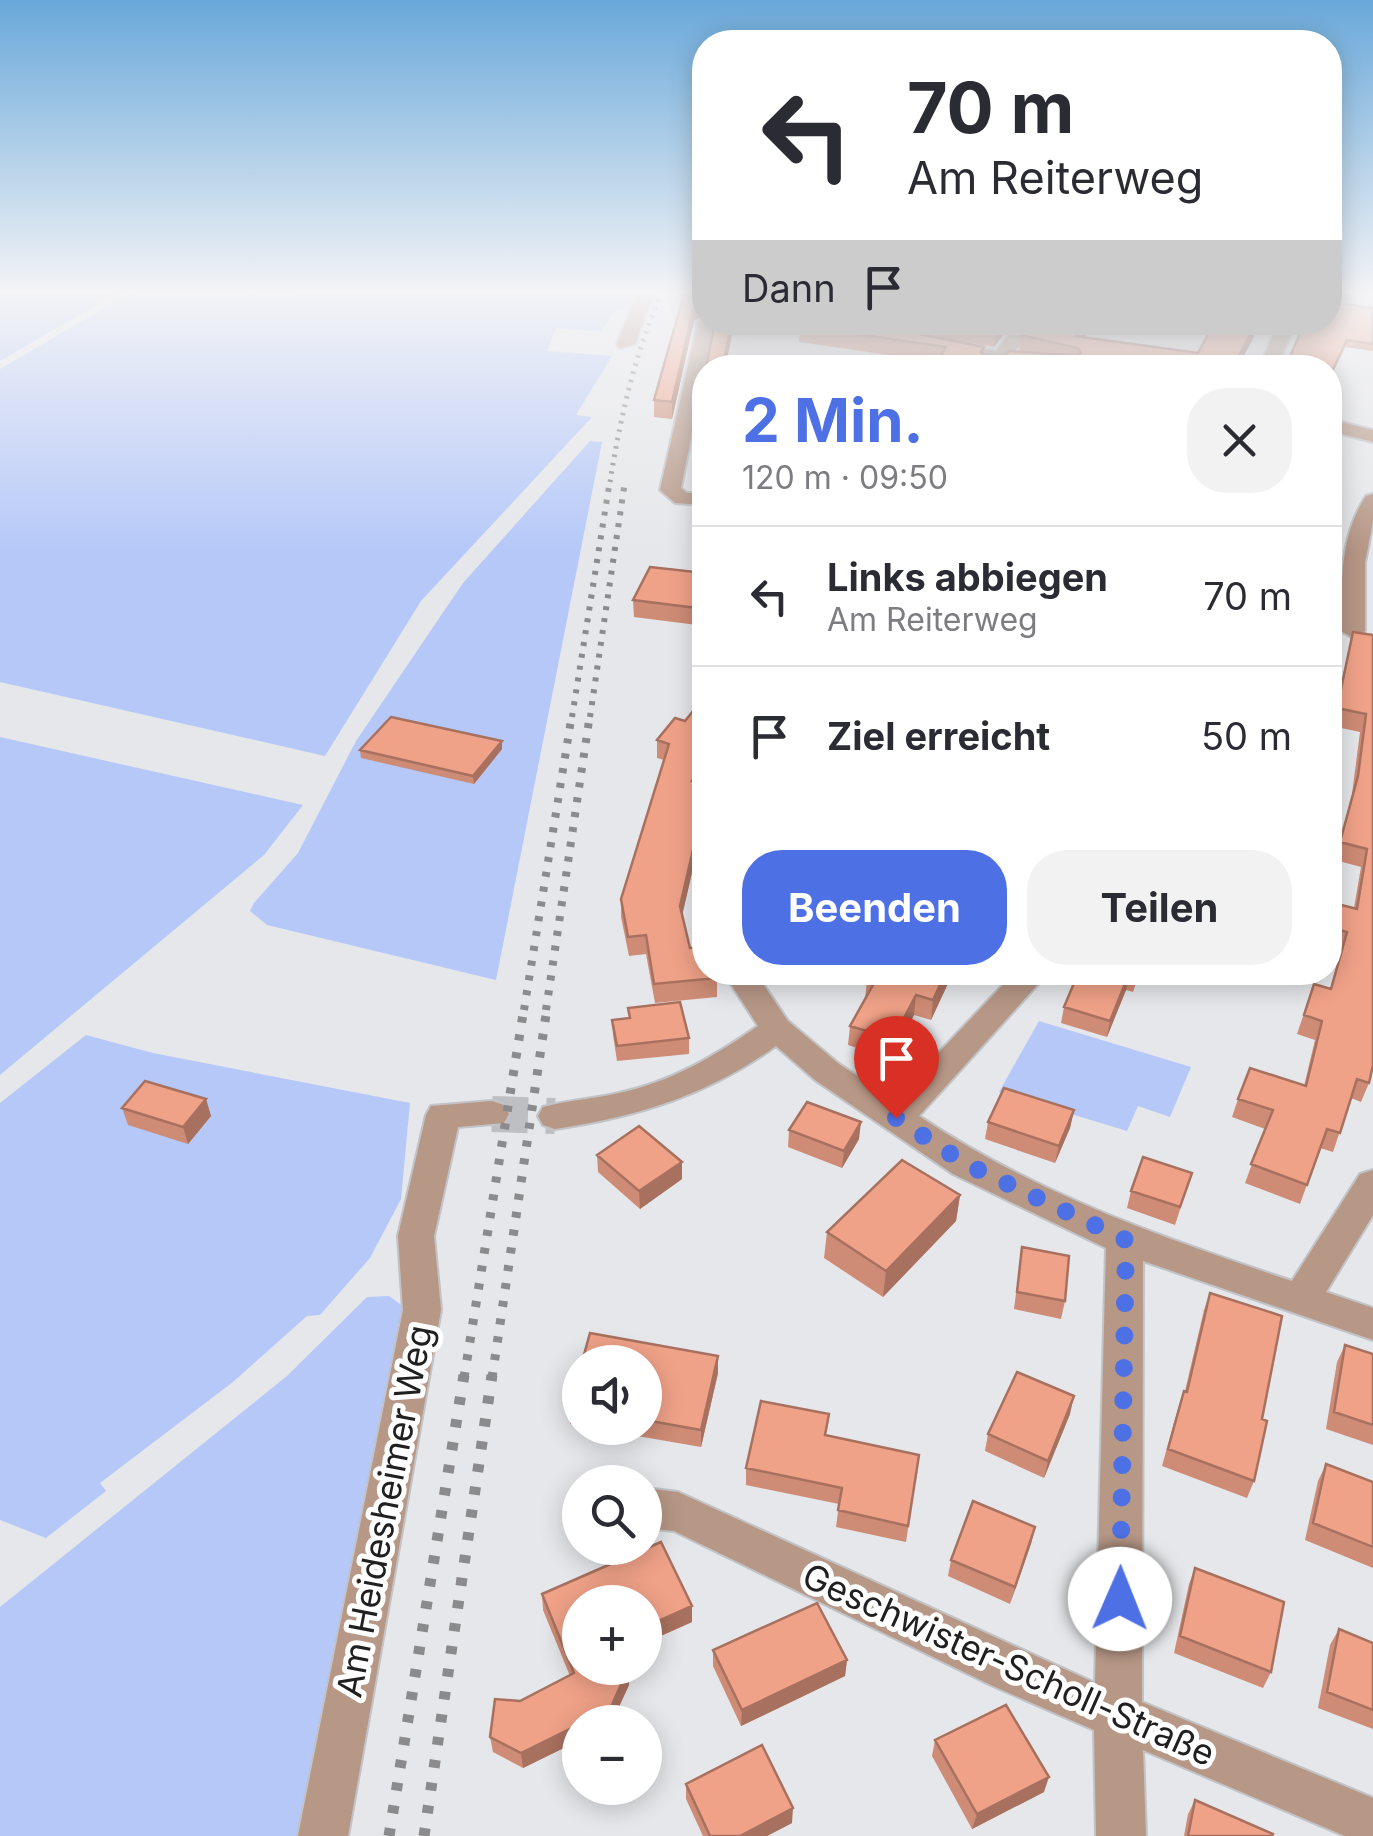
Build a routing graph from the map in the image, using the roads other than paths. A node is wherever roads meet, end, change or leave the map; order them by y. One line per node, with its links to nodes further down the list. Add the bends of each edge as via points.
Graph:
1 (692, 422): 4 (street, via 670,490)
2 (1342, 429): 3 (street)
3 (1373, 436)
4 (692, 500)
5 (1373, 500): 6 (street, via 1355,543)
6 (1352, 631)
7 (747, 985): 9 (street)
8 (1022, 985): 12 (street)
9 (777, 1029): 11 (street, via 679,1090 625,1108); 12 (street)
10 (492, 1114): 20 (street, Am Heidesheimer Weg, via 443,1115 416,1236 422,1310)
11 (555, 1116)
12 (896, 1118): 14 (street, via 966,1164)
13 (1373, 1184): 15 (street)
14 (1126, 1240): 15 (street); 18 (street)
15 (1300, 1301): 16 (street)
16 (1373, 1324)
17 (662, 1510): 18 (street, Geschwister-Scholl-Straße)
18 (1118, 1718): 19 (street, Geschwister-Scholl-Straße); 21 (street)
19 (1373, 1823)
20 (323, 1836)
21 (1121, 1836)

